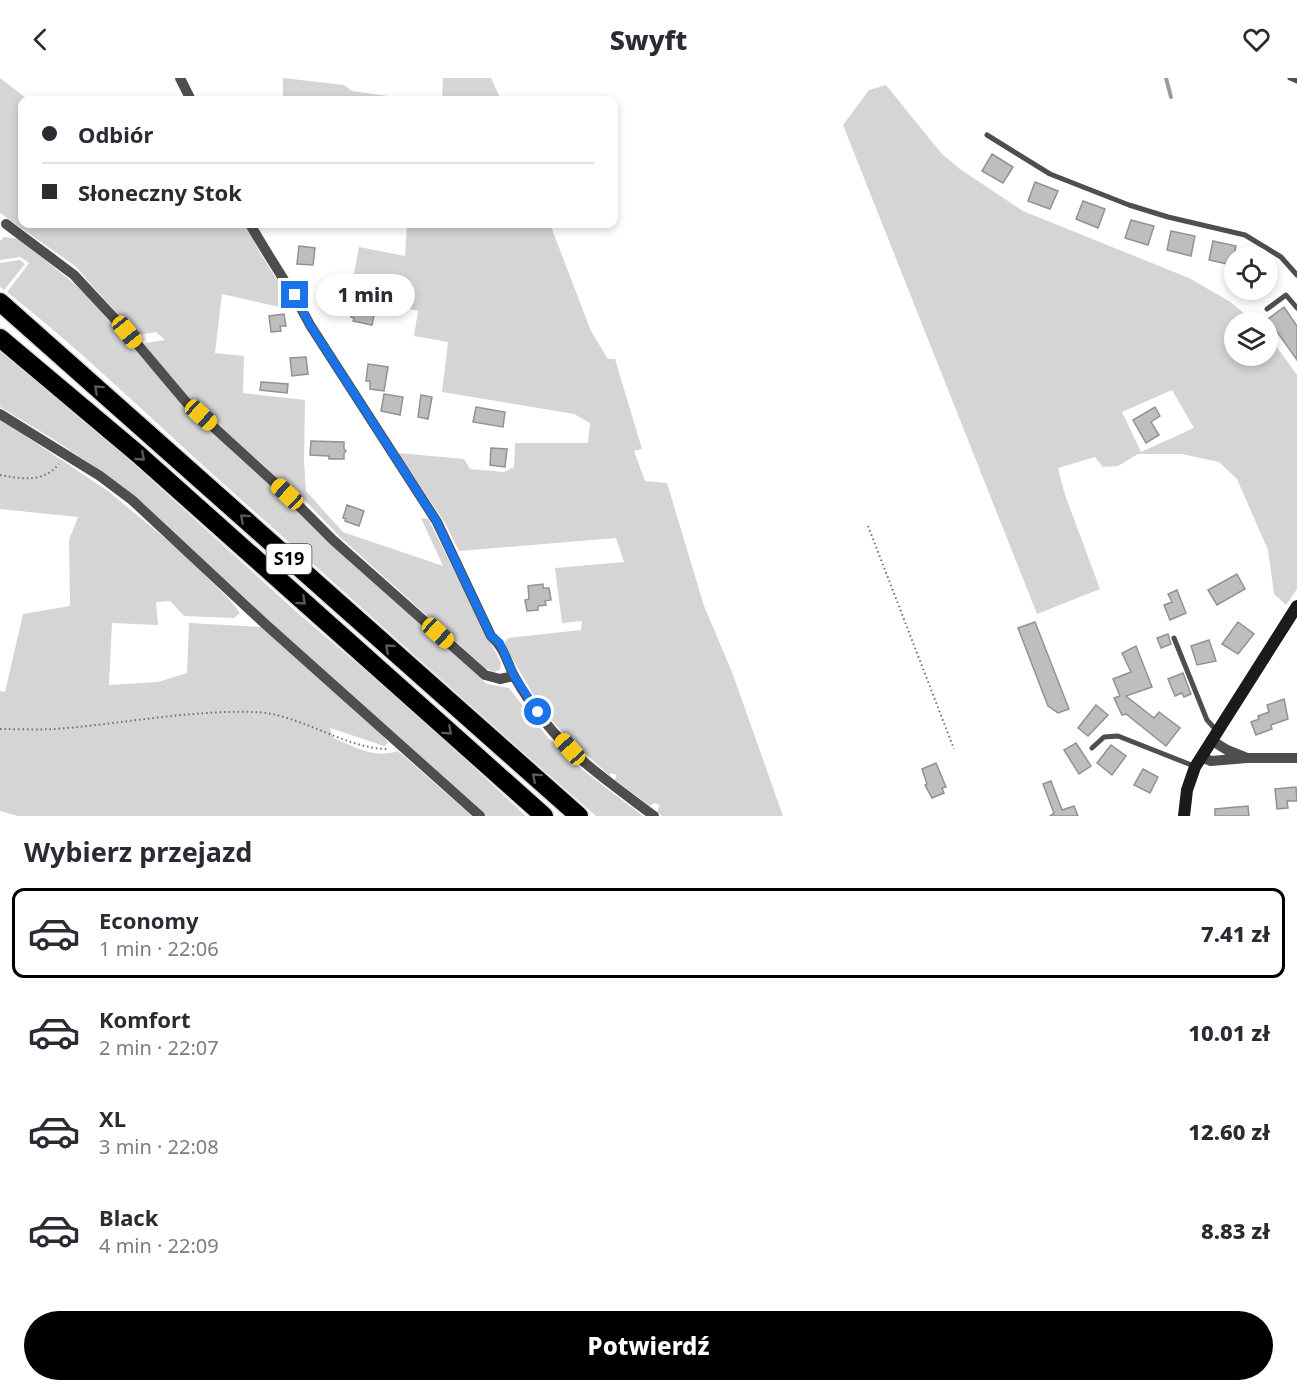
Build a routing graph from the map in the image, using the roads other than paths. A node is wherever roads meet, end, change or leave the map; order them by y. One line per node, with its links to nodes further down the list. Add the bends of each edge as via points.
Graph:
1 (180, 78): 4 (street)
2 (1290, 78): 3 (lane)
3 (1297, 81)
4 (189, 96)
5 (987, 135): 8 (lane, via 1050,174 1119,201 1245,235 1281,257)
6 (2, 225): 16 (street, via 74,275 186,402 485,675 500,679)
7 (252, 228): 16 (street, via 437,522)
8 (1297, 275)
9 (0, 302): 24 (highway, S19, one-way to 9)
10 (1297, 308): 11 (lane, via 1286,295)
11 (1267, 309)
12 (0, 338): 23 (highway, S19, one-way to 23, via 146,461)
13 (0, 414): 22 (street, via 132,500)
14 (1297, 606): 17 (street)
15 (1174, 638): 17 (lane)
16 (514, 676): 25 (street, via 547,724 570,749)
17 (1214, 736): 19 (street, via 1227,750); 21 (street)
18 (1092, 748): 21 (lane, via 1104,737 1118,736)
19 (1247, 758): 20 (street); 21 (street)
20 (1297, 758)
21 (1198, 762): 26 (street, via 1186,790)
22 (480, 816)
23 (544, 816)
24 (579, 816)
25 (654, 816)
26 (1184, 816)

